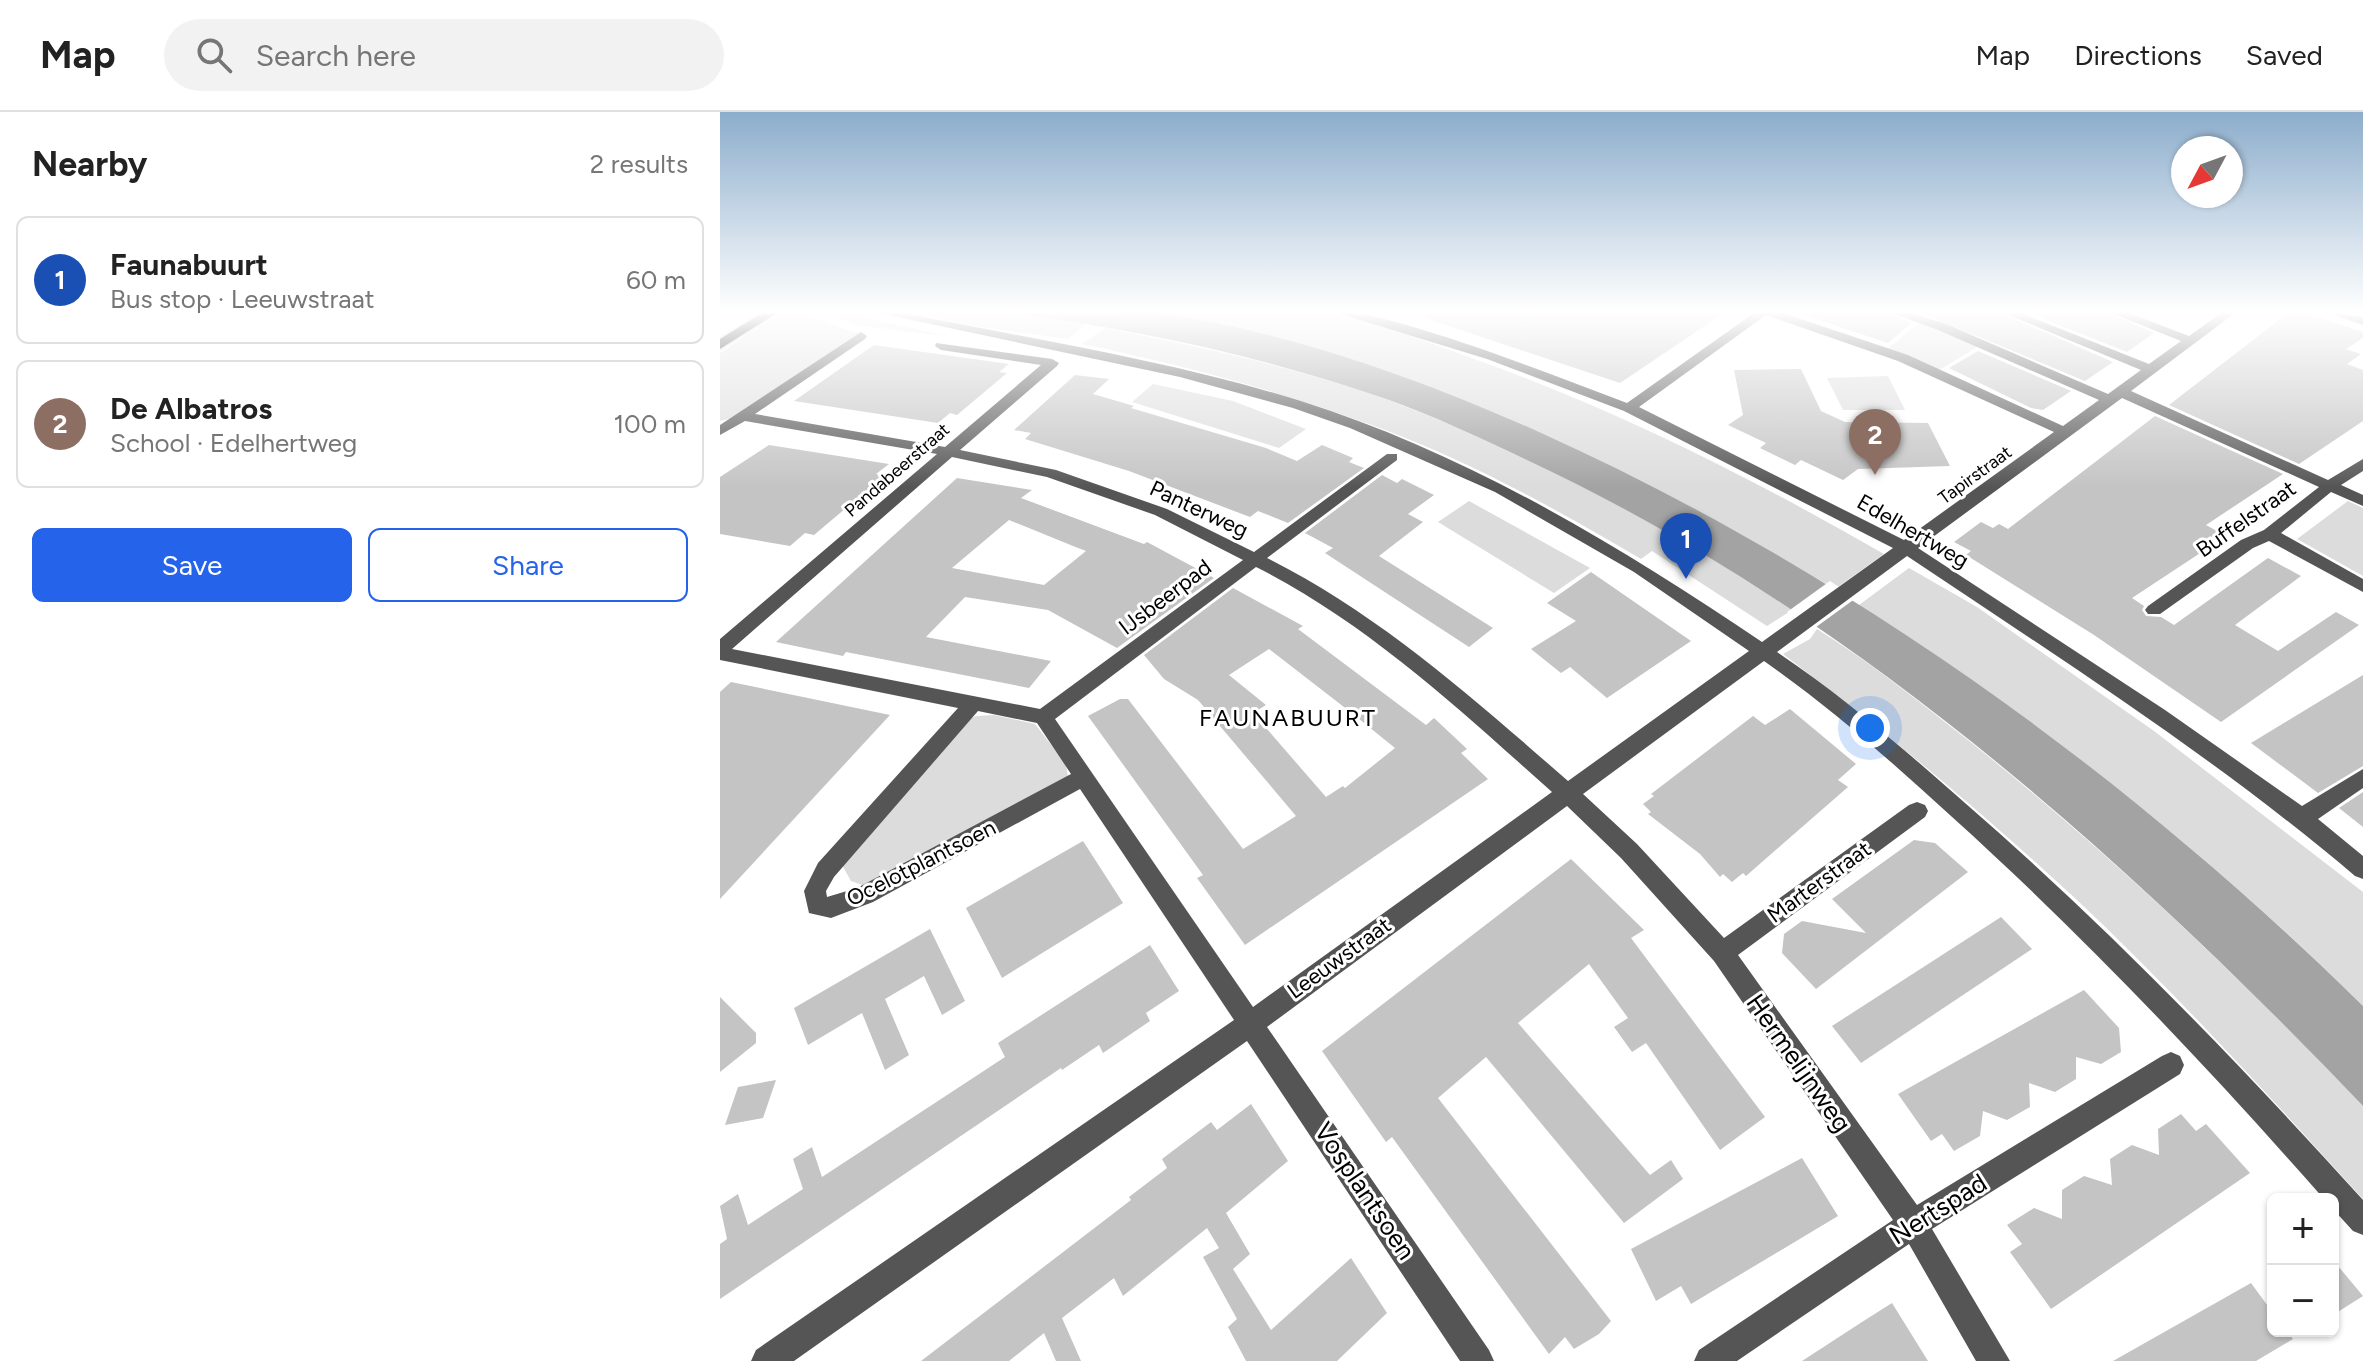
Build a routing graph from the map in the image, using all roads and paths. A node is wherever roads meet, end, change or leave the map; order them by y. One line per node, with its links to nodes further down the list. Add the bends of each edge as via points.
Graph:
1 (809, 371): 11 (street)
2 (1042, 371): 14 (street, Pandabeerstraat)
3 (1179, 371): 24 (street, via 1354,424 1512,495 1657,579)
4 (1532, 371): 10 (street, Edelhertweg)
5 (1680, 371): 10 (street)
6 (1932, 371): 13 (street)
7 (2053, 371): 9 (street)
8 (2150, 371): 9 (street, Tapirstraat)
9 (2115, 396): 13 (street, Tapirstraat); 17 (street)
10 (1629, 408): 20 (street, Edelhertweg)
11 (743, 416): 12 (street); 14 (street, Panterweg)
12 (720, 431)
13 (2065, 432): 20 (street, Tapirstraat)
14 (948, 452): 21 (street, Panterweg, via 1051,473 1161,512); 25 (street, Pandabeerstraat)
15 (1392, 457): 21 (street, IJsbeerpad)
16 (2363, 464): 17 (street, Buffelstraat)
17 (2329, 486): 18 (street); 19 (street, Buffelstraat)
18 (2363, 501)
19 (2270, 534): 22 (street); 23 (street, Buffelstraat, via 2247,544)
20 (1905, 547): 24 (street, Leeuwstraat); 32 (street, Edelhertweg)
21 (1254, 558): 27 (street, IJsbeerpad); 30 (street, Panterweg, via 1338,606 1436,677)
22 (2363, 586)
23 (2154, 610)
24 (1762, 650): 30 (street, Leeuwstraat); 37 (street, via 1907,765 2098,939)
25 (720, 651): 26 (street)
26 (974, 703): 27 (street); 28 (street, Ocelotplantsoen, via 826,870 815,891 817,906 831,908 865,895)
27 (1043, 717): 28 (street)
28 (1084, 777): 35 (street)
29 (2363, 777): 32 (street)
30 (1568, 792): 34 (street, Hermelijnweg); 35 (street, Leeuwstraat)
31 (1917, 811): 34 (street, Marterstraat)
32 (2302, 818): 33 (street, Edelhertweg)
33 (2363, 869)
34 (1722, 953): 38 (street, Hermelijnweg)
35 (1251, 1023): 39 (street, Leeuwstraat); 40 (street, Vosplantsoen)
36 (2171, 1065): 38 (street, Nertspad)
37 (2363, 1221)
38 (1913, 1224): 41 (street, Nertspad); 42 (street, Hermelijnweg)
39 (767, 1361)
40 (1477, 1361)
41 (1710, 1361)
42 (1994, 1361)

